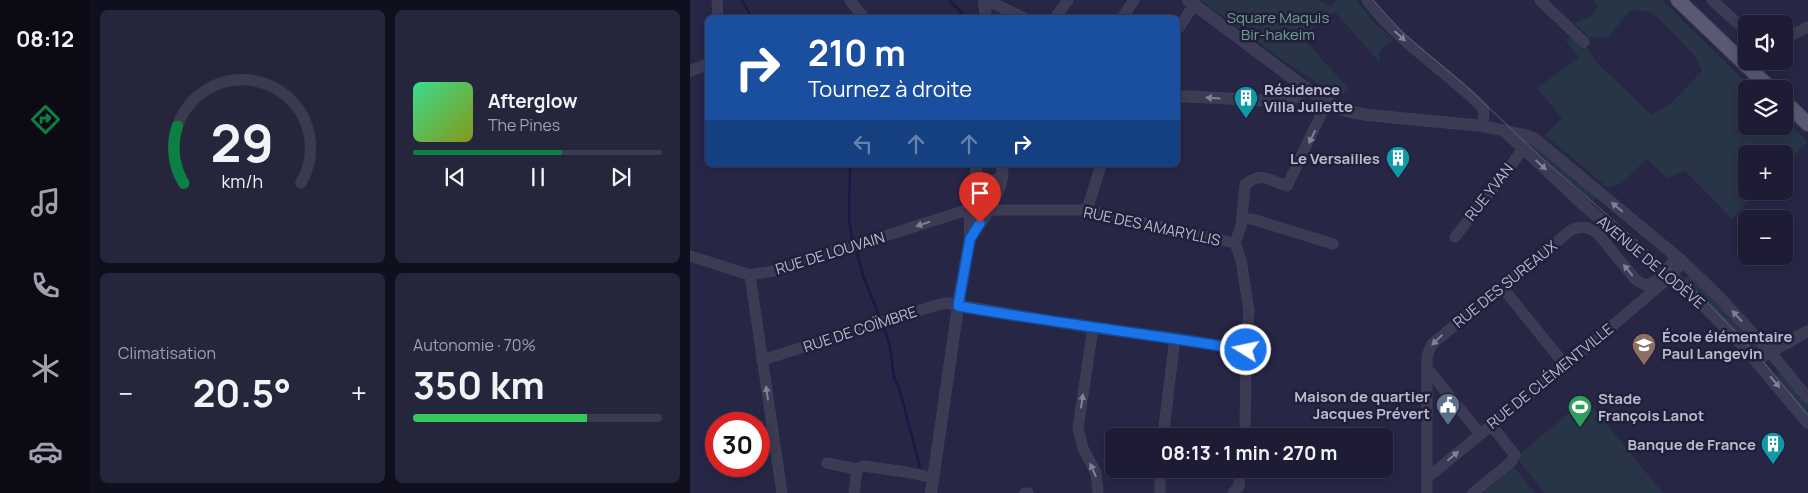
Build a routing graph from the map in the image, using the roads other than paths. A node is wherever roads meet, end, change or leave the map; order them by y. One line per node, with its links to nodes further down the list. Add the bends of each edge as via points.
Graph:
1 (717, 0): 11 (street)
2 (850, 0): 12 (street)
3 (1068, 0): 15 (street)
4 (1134, 0): 16 (street)
5 (1367, 0): 30 (street, one-way to 30, via 1402,38 1480,105 1484,110)
6 (1540, 0): 21 (street)
7 (1678, 0): 24 (main road)
8 (1712, 0): 17 (street)
9 (984, 1): 13 (street); 14 (street)
10 (1191, 2): 18 (street); 25 (street, AVENUE DE LODÈVE)
11 (718, 15)
12 (862, 15)
13 (986, 15)
14 (1018, 15)
15 (1057, 15)
16 (1124, 15)
17 (1738, 24)
18 (1180, 25)
19 (1808, 27): 20 (street)
20 (1793, 34)
21 (1584, 42)
22 (705, 65): 23 (street)
23 (690, 71)
24 (1762, 80)
25 (1306, 88): 26 (street, one-way to 26, via 1296,98 1276,100); 27 (street, AVENUE DE LODÈVE)
26 (1180, 96)
27 (1327, 102): 30 (street, AVENUE DE LODÈVE, via 1346,111 1368,115); 40 (street, RUE DES AMARYLLIS, one-way to 40, via 1287,186 1260,176 1253,178 1245,185)
28 (1793, 110): 29 (main road)
29 (1808, 124)
30 (1483, 126): 31 (street, AVENUE DE LODÈVE)
31 (1506, 132): 32 (street, AVENUE DE LODÈVE); 46 (street, AVENUE DE LODÈVE, one-way to 31, via 1540,143 1524,135)
32 (1524, 148): 41 (street, RUE YVAN); 48 (street, AVENUE DE LODÈVE, one-way to 48, via 1587,208)
33 (1002, 167): 36 (street)
34 (1100, 167): 39 (street)
35 (977, 169): 36 (street, via 982,180 987,182); 37 (street)
36 (1002, 176): 38 (street)
37 (970, 209): 42 (street); 47 (street, RUE DE LOUVAIN, one-way to 47)
38 (990, 210): 39 (street, RUE DES AMARYLLIS); 42 (street)
39 (1087, 210): 43 (street, RUE DES AMARYLLIS)
40 (1242, 218): 43 (street, RUE DES AMARYLLIS); 44 (street)
41 (1455, 237)
42 (970, 239): 50 (street)
43 (1235, 243): 54 (street, via 1250,311)
44 (1333, 244)
45 (690, 256): 47 (street, RUE DE LOUVAIN)
46 (1680, 260): 48 (street, RUE DES SUREAUX); 55 (street, AVENUE DE LODÈVE, one-way to 46)
47 (750, 275): 56 (street)
48 (1666, 275): 49 (street, RUE DES SUREAUX, one-way to 49, via 1645,285 1636,280 1599,234 1584,227 1571,230); 57 (street, AVENUE DE LODÈVE, via 1679,282); 58 (street, RUE DE CLÉMENTVILLE)
49 (1502, 287): 58 (street); 59 (street, RUE DES SUREAUX, one-way to 59, via 1432,344)
50 (958, 306): 51 (street, RUE DE COÏMBRE); 56 (street, RUE DE COÏMBRE, via 937,305); 68 (street)
51 (1092, 328): 53 (street, RUE DE COÏMBRE); 76 (street, one-way to 51, via 1096,474 1082,448 1078,428)
52 (1808, 331): 55 (street)
53 (1174, 338): 54 (street, RUE DE COÏMBRE); 63 (street)
54 (1246, 350): 64 (street)
55 (1770, 352): 57 (street); 60 (street, AVENUE DE LODÈVE)
56 (762, 360): 72 (street, one-way to 56)
57 (1757, 362): 61 (street, AVENUE DE LODÈVE, one-way to 61)
58 (1565, 365): 62 (street, RUE DE CLÉMENTVILLE)
59 (1427, 368): 65 (street); 71 (street, RUE DES SUREAUX)
60 (1808, 398)
61 (1808, 423)
62 (1491, 425): 65 (street, RUE DE CLÉMENTVILLE); 80 (street, via 1515,455 1511,462)
63 (1163, 428)
64 (1245, 428)
65 (1480, 434): 71 (street, RUE DE CLÉMENTVILLE, one-way to 65)
66 (827, 463): 67 (street)
67 (858, 469): 68 (street, via 863,466); 73 (street)
68 (933, 478): 74 (street)
69 (1160, 478): 77 (street)
70 (1239, 478): 78 (street)
71 (1427, 478): 79 (street)
72 (782, 493)
73 (854, 493)
74 (931, 493): 75 (street)
75 (938, 493)
76 (1098, 493)
77 (1160, 493)
78 (1234, 493)
79 (1426, 493)
80 (1473, 493)

